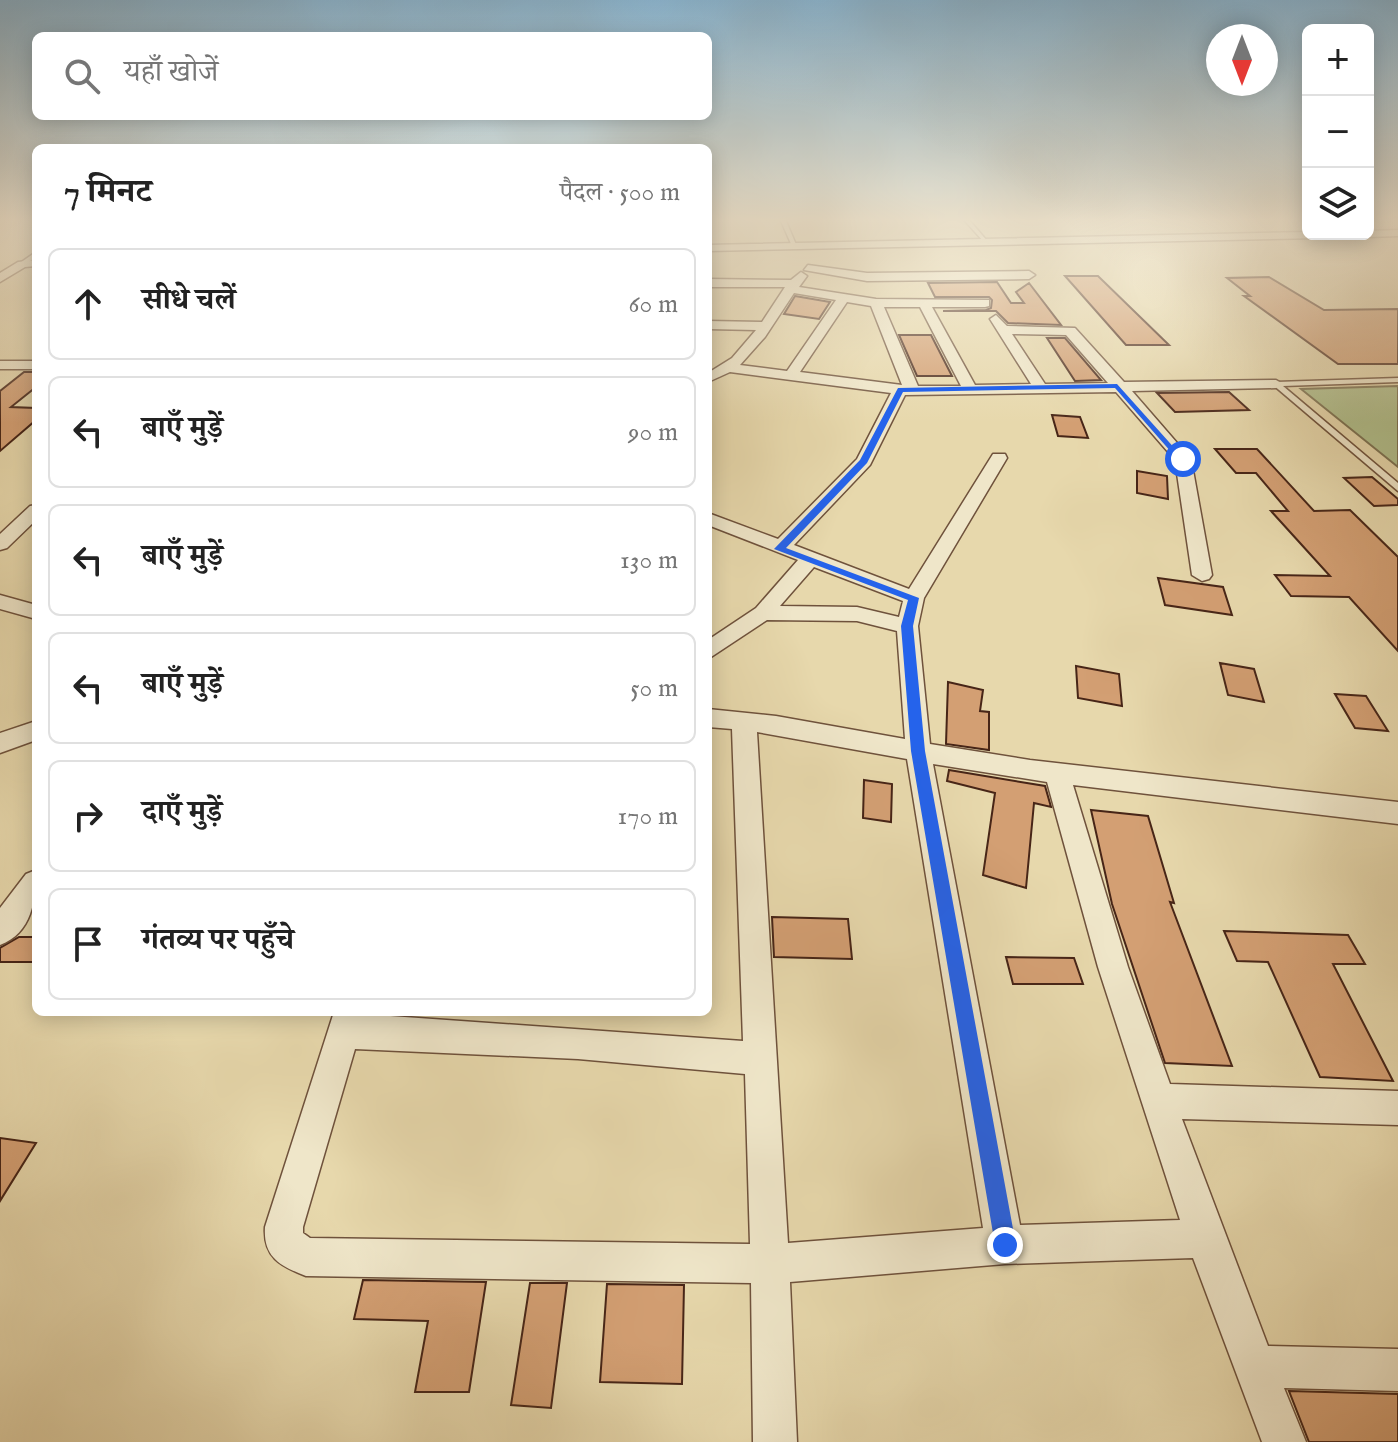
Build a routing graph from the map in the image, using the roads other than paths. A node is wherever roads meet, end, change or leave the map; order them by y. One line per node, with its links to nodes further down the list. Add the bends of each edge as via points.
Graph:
1 (791, 288): 9 (street)
2 (798, 288): 4 (street)
3 (976, 288): 7 (street)
4 (844, 298): 5 (street); 14 (street)
5 (876, 303): 6 (street); 21 (street)
6 (924, 303): 7 (street); 20 (street)
7 (985, 303): 10 (street)
8 (712, 325): 9 (street)
9 (763, 326): 13 (street)
10 (1003, 330): 18 (street, via 1070,331); 19 (street)
11 (0, 365): 12 (street)
12 (32, 365)
13 (730, 368): 14 (street); 15 (street)
14 (791, 375): 21 (street)
15 (712, 376)
16 (1398, 380): 17 (lane)
17 (1276, 384): 18 (street); 23 (lane)
18 (1117, 386): 19 (street); 29 (street, via 1183,459)
19 (1040, 387): 20 (street)
20 (970, 389): 21 (street)
21 (906, 391): 27 (street, via 864,461)
22 (999, 458): 32 (street)
23 (1398, 488)
24 (32, 514): 26 (street)
25 (712, 521): 27 (street)
26 (0, 544)
27 (779, 549): 28 (street)
28 (809, 560): 32 (street); 33 (street)
29 (1202, 575)
30 (0, 602): 31 (street)
31 (32, 611)
32 (910, 612): 33 (street); 39 (street)
33 (763, 613): 34 (street)
34 (712, 648)
35 (712, 718): 36 (street)
36 (744, 721): 39 (street); 45 (street)
37 (32, 731): 38 (street)
38 (0, 743)
39 (918, 751): 40 (street); 49 (street)
40 (1057, 773): 41 (street); 46 (street, via 1113,967)
41 (1398, 813)
42 (32, 888): 43 (street)
43 (0, 931)
44 (346, 1022): 45 (street); 50 (street, via 284,1227 283,1243 290,1250 306,1257)
45 (758, 1059): 50 (street)
46 (1159, 1101): 47 (street); 48 (street)
47 (1398, 1108)
48 (1205, 1238): 49 (street); 51 (street)
49 (1005, 1245): 50 (street)
50 (772, 1264): 53 (street)
51 (1255, 1367): 52 (street); 54 (street)
52 (1398, 1370)
53 (775, 1442)
54 (1284, 1442)

